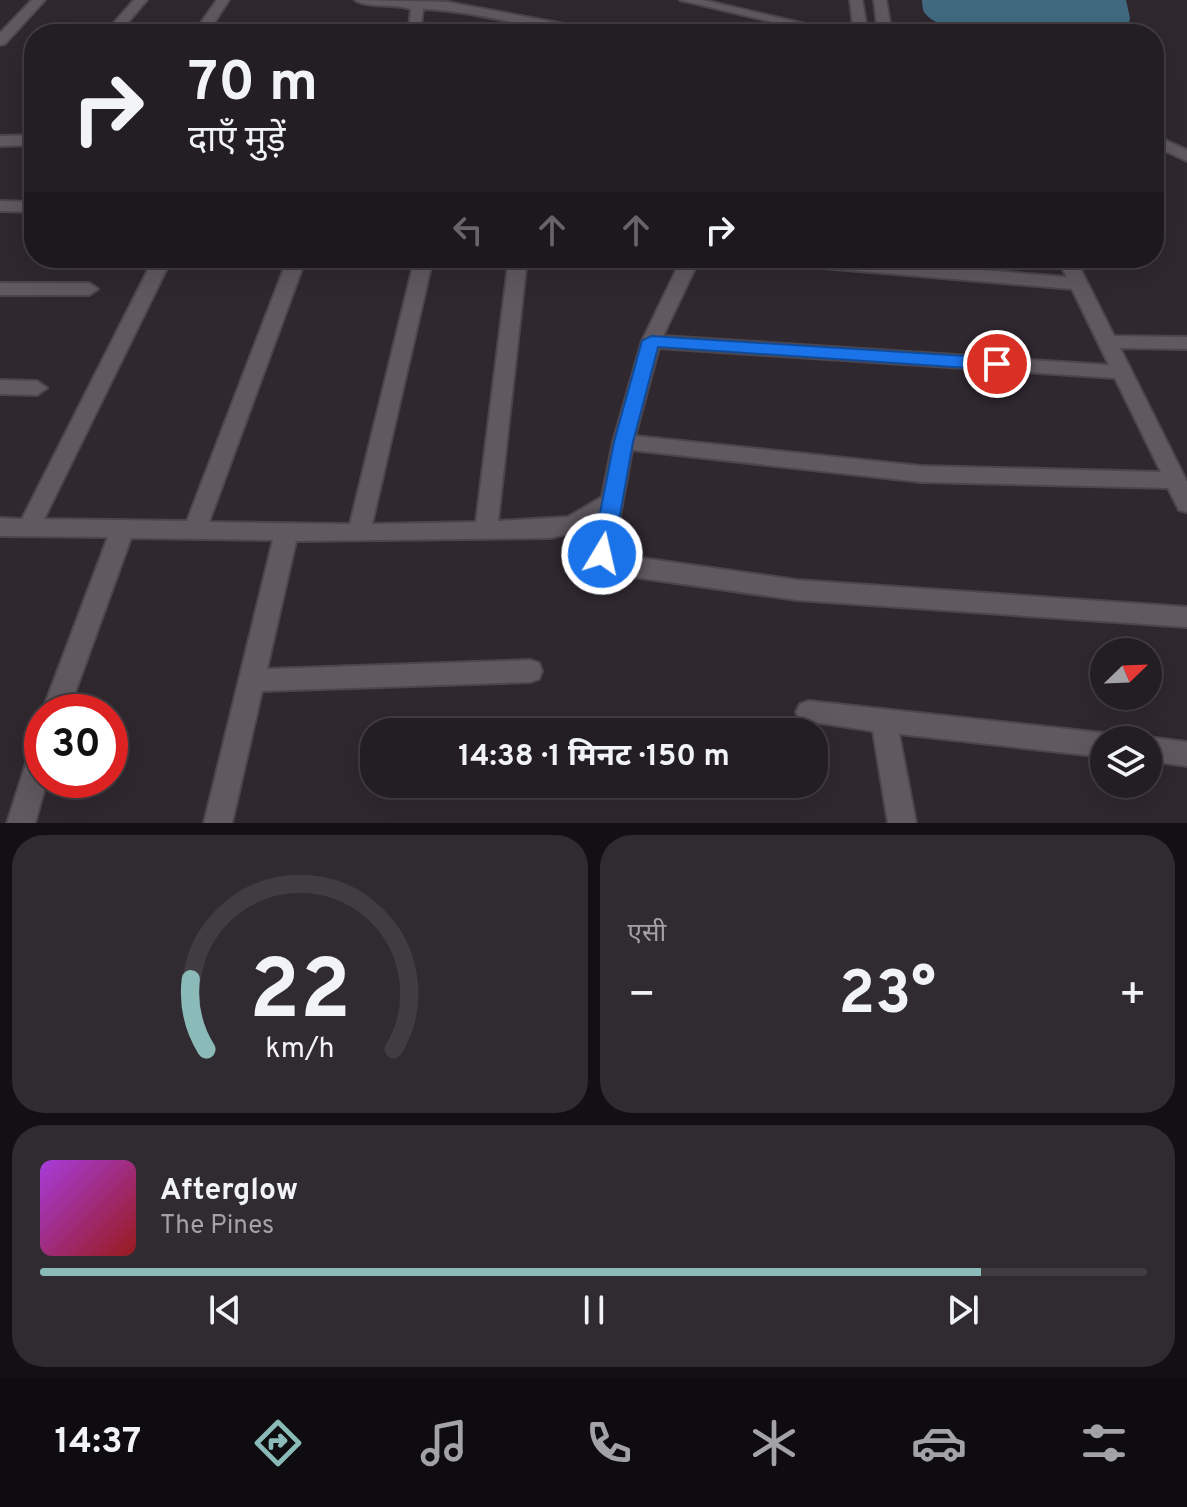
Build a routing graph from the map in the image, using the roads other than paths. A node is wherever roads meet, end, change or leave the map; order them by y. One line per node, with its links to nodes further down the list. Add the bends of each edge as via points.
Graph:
1 (39, 0): 19 (street)
2 (141, 0): 11 (street)
3 (223, 0): 12 (street)
4 (361, 0): 8 (street)
5 (686, 0): 10 (street)
6 (856, 0): 17 (street)
7 (880, 0): 18 (street)
8 (397, 1): 9 (street)
9 (415, 5): 13 (street); 14 (street)
10 (762, 15): 15 (street); 16 (street)
11 (120, 24)
12 (207, 24)
13 (416, 24)
14 (543, 24)
15 (759, 24)
16 (799, 24)
17 (860, 24)
18 (884, 24)
19 (0, 41)
20 (24, 140): 21 (street)
21 (0, 141)
22 (1164, 145): 23 (street)
23 (1187, 156)
24 (0, 206): 25 (street)
25 (24, 207)
26 (158, 268): 47 (street)
27 (293, 268): 49 (street)
28 (422, 268): 52 (street)
29 (517, 268): 51 (street)
30 (686, 268): 36 (street)
31 (885, 268): 33 (street)
32 (1071, 268): 33 (street)
33 (1079, 284): 37 (street)
34 (0, 289): 35 (street)
35 (89, 289)
36 (651, 341): 39 (street); 42 (street)
37 (1108, 342): 38 (street); 39 (street)
38 (1187, 343)
39 (1123, 372): 43 (street)
40 (0, 387): 41 (street)
41 (37, 388)
42 (623, 442): 43 (street, via 921,474); 44 (street)
43 (1175, 480): 45 (street)
44 (611, 502): 51 (street, via 562,528); 53 (street, via 602,554 612,565 797,590)
45 (1187, 504)
46 (0, 527): 47 (street)
47 (29, 527): 48 (street)
48 (123, 528): 49 (street); 56 (street)
49 (195, 529): 50 (street)
50 (287, 530): 52 (street); 55 (street)
51 (486, 530): 52 (street)
52 (359, 533)
53 (1187, 617)
54 (530, 671): 55 (street)
55 (252, 680): 64 (street)
56 (62, 694)
57 (809, 712): 58 (street)
58 (884, 720): 59 (street); 65 (street)
59 (1090, 743)
60 (1162, 751): 61 (street)
61 (1187, 754)
62 (29, 798): 63 (street)
63 (21, 823)
64 (218, 823)
65 (902, 823)

